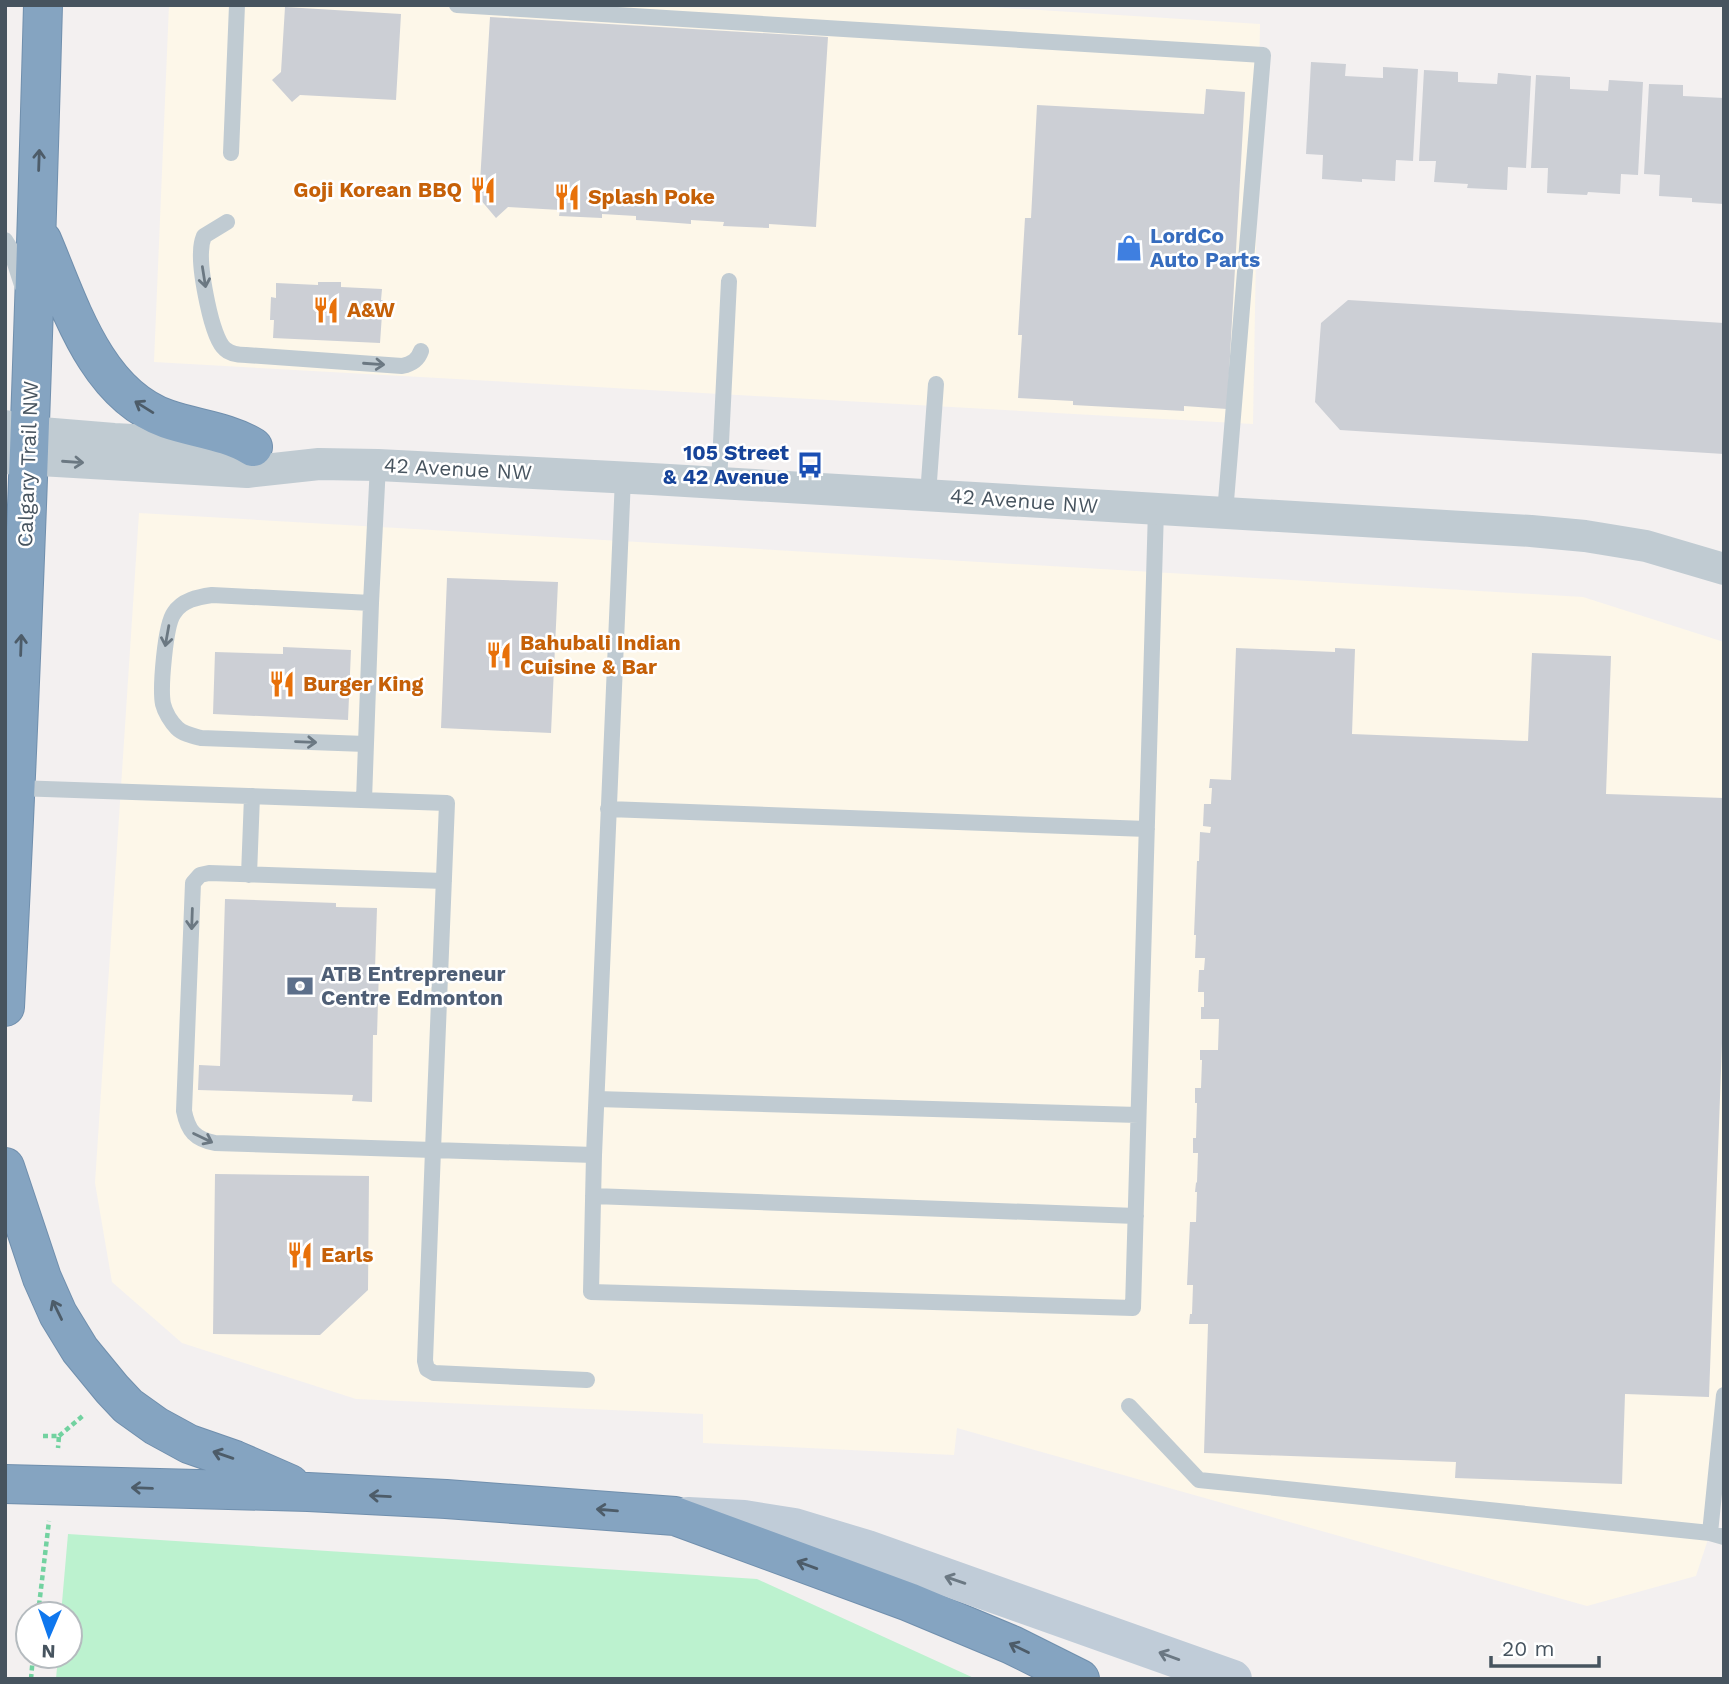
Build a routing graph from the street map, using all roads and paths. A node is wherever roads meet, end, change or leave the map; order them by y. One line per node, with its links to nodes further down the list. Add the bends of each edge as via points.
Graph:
1 (43, 5): 6 (highway, Calgary Trail NW, one-way to 1)
2 (237, 5): 4 (lane)
3 (457, 5): 18 (lane, via 1263,55)
4 (231, 153)
5 (227, 222): 8 (lane, one-way to 8, via 204,236 200,254 209,308 224,348 246,355 402,366 415,361)
6 (21, 234): 10 (highway, Calgary Trail NW, via 34,320); 11 (highway, one-way to 6, via 238,438 166,419 130,398 99,363)
7 (729, 281): 15 (lane)
8 (421, 351)
9 (936, 384): 16 (lane)
10 (17, 444): 11 (street, 42 Avenue NW, via 114,439); 12 (street, 42 Avenue NW, one-way to 12, via 247,472); 21 (highway, Calgary Trail NW, one-way to 10)
11 (253, 447): 12 (street, 42 Avenue NW)
12 (319, 464): 13 (street, 42 Avenue NW)
13 (378, 465): 14 (street, 42 Avenue NW); 20 (lane)
14 (623, 478): 15 (street, 42 Avenue NW); 27 (lane)
15 (719, 483): 16 (street, 42 Avenue NW)
16 (928, 495): 17 (street, 42 Avenue NW)
17 (1156, 509): 18 (street, 42 Avenue NW); 28 (lane)
18 (1225, 513): 19 (street, 42 Avenue NW, via 1585,536 1646,546)
19 (1724, 569)
20 (371, 603): 22 (lane); 22 (lane, one-way to 22, via 195,597 174,613 166,638 163,704 178,729 201,738)
21 (18, 714): 23 (lane); 24 (highway, Calgary Trail NW)
22 (366, 744): 26 (lane)
23 (5, 751)
24 (16, 788): 25 (lane); 31 (highway, Calgary Trail NW)
25 (252, 796): 26 (lane); 29 (lane)
26 (364, 800): 30 (lane, via 447,803)
27 (608, 809): 28 (lane); 32 (lane)
28 (1147, 828): 33 (lane)
29 (249, 875): 30 (lane); 34 (lane, one-way to 34, via 209,873 193,883 184,1111 193,1133 215,1143)
30 (444, 881): 34 (lane)
31 (5, 1007)
32 (597, 1099): 33 (lane); 35 (lane)
33 (1138, 1115): 38 (lane)
34 (433, 1150): 35 (lane); 39 (lane, via 427,1369 434,1373)
35 (594, 1155): 37 (lane)
36 (5, 1167): 47 (highway, one-way to 36, via 189,1444 156,1426 112,1389 58,1314)
37 (593, 1196): 38 (lane); 38 (lane, via 591,1292 1133,1308)
38 (1136, 1216)
39 (587, 1380)
40 (1724, 1395): 50 (lane)
41 (1129, 1406): 50 (lane, via 1199,1480)
42 (90, 1410): 44 (path)
43 (43, 1436): 44 (path)
44 (59, 1436): 45 (path)
45 (58, 1448)
46 (5, 1484): 47 (highway, one-way to 46)
47 (308, 1492): 48 (highway, one-way to 47)
48 (675, 1516): 52 (highway, one-way to 48, via 909,1602); 53 (street, one-way to 48, via 793,1527)
49 (49, 1517): 51 (path)
50 (1717, 1535)
51 (40, 1600)
52 (1080, 1679)
53 (1233, 1679)

